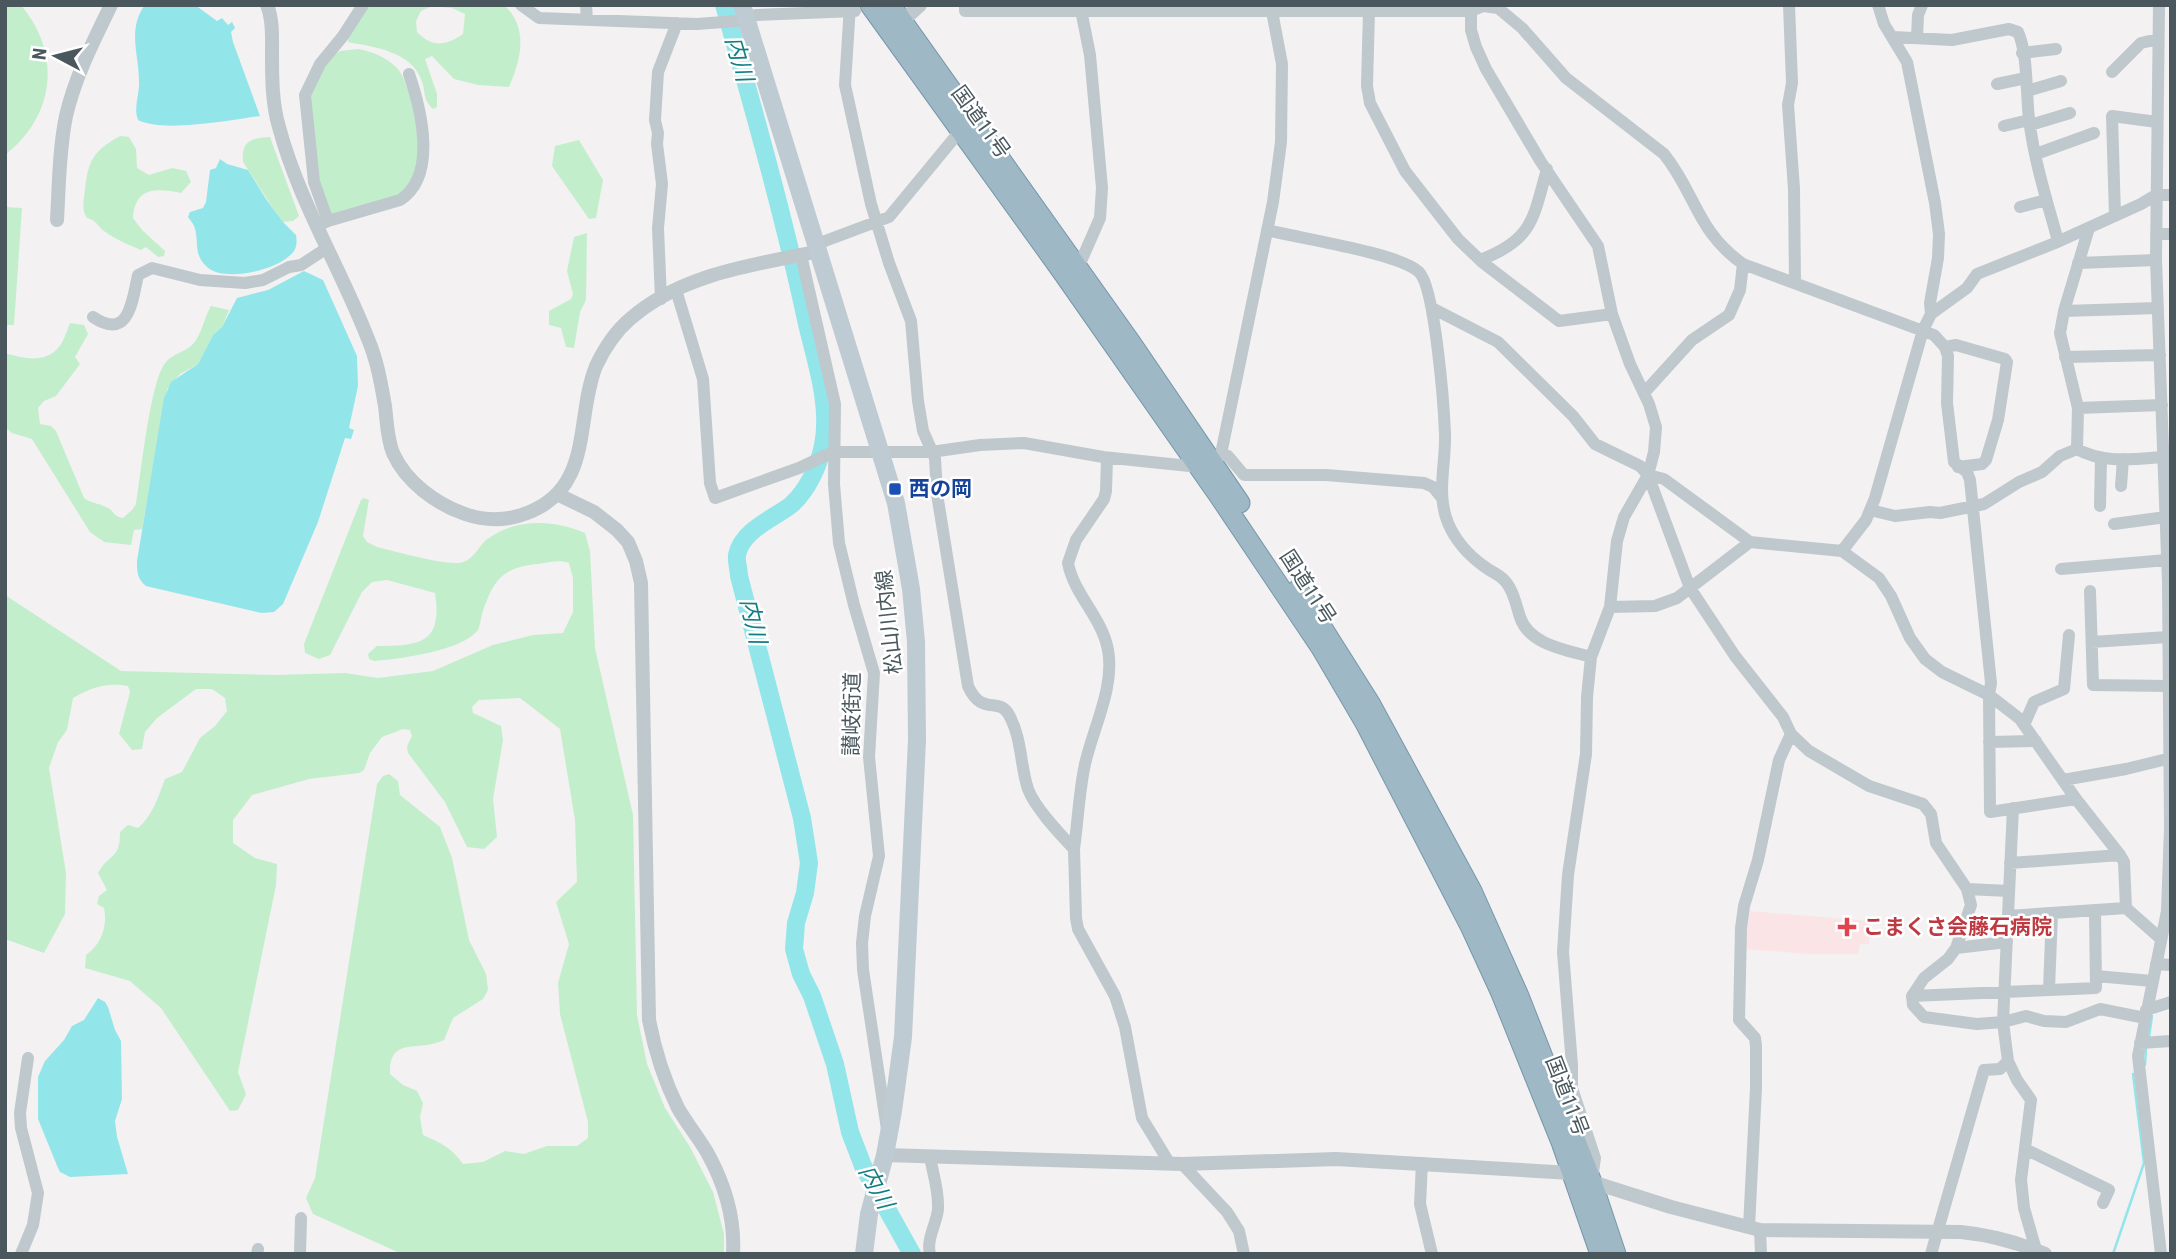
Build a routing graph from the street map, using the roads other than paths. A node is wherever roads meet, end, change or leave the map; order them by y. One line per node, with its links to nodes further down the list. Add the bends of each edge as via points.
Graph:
1 (111, 5): 46 (street, via 71,96)
2 (267, 5): 47 (street, via 278,124 290,164)
3 (363, 5): 47 (street, via 320,64 305,95)
4 (521, 5): 19 (street, via 539,18)
5 (586, 5): 19 (street)
6 (891, 5): 21 (highway, 国道11号)
7 (920, 5): 21 (street)
8 (965, 5): 16 (street, via 965,11)
9 (1789, 5): 62 (street)
10 (1878, 5): 22 (street)
11 (1922, 5): 23 (street)
12 (2159, 5): 24 (street)
13 (856, 8): 18 (street); 21 (highway, 国道11号); 48 (street, via 845,86)
14 (1271, 8): 16 (street); 17 (street); 50 (street, via 1282,64 1281,142)
15 (1472, 8): 17 (street); 40 (street, via 1476,47); 60 (street, via 1498,8 1566,78 1664,155 1706,228)
16 (1081, 9): 61 (street, via 1090,55 1102,188 1100,218 1082,259)
17 (1369, 10): 57 (street, via 1367,86 1376,118 1422,196)
18 (742, 15): 20 (street, via 717,22); 55 (main road, 松山川内線)
19 (587, 20): 20 (street)
20 (677, 23): 64 (street, via 658,72)
21 (896, 26): 37 (highway, 国道11号); 61 (highway, 国道11号)
22 (1893, 37): 23 (street); 69 (street, via 1907,62 1935,203 1939,234)
23 (1917, 37): 26 (street, via 1952,40 2014,30 2020,36)
24 (2158, 39): 27 (street, via 2141,43); 32 (street)
25 (2056, 49): 26 (street)
26 (2022, 53): 31 (street)
27 (2112, 72)
28 (409, 74): 47 (street, via 422,141 423,162 417,182 400,200)
29 (2061, 81): 31 (street)
30 (1997, 84): 31 (street)
31 (2026, 84): 35 (street)
32 (2164, 101): 34 (street)
33 (2070, 113): 35 (street)
34 (2157, 122): 41 (street); 45 (street, via 2112,116)
35 (2030, 123): 36 (street); 39 (street)
36 (2004, 126)
37 (960, 131): 48 (street, via 889,218); 61 (highway, 国道11号)
38 (2094, 133): 39 (street)
39 (2036, 154): 43 (street)
40 (1547, 169): 57 (street, via 1532,222 1512,246); 68 (street, via 1598,246)
41 (2156, 195): 42 (street); 45 (street); 51 (street)
42 (2171, 195)
43 (2046, 200): 44 (street); 53 (street)
44 (2020, 207)
45 (2115, 216): 49 (street)
46 (57, 220)
47 (323, 223): 54 (street)
48 (877, 223): 55 (street); 80 (street, via 911,321 918,401)
49 (2089, 228): 53 (street); 59 (street)
50 (1267, 230): 65 (street, via 1410,265 1422,274); 85 (street)
51 (2156, 234): 52 (street); 58 (street)
52 (2171, 234)
53 (2058, 241): 69 (street, via 1977,274 1967,288)
54 (327, 248): 70 (street, via 302,265 245,284 200,280 152,268 138,275 123,321 108,324); 90 (street, via 369,340 393,453 416,485 453,509 496,520 536,510)
55 (818, 248): 56 (street); 79 (main road, 松山川内線)
56 (799, 255): 63 (street, via 731,270); 81 (street, 讃岐街道, via 835,404)
57 (1480, 260): 68 (street, via 1559,321)
58 (2156, 260): 59 (street); 66 (street)
59 (2078, 262): 67 (street)
60 (1744, 264): 62 (street); 75 (street, via 1729,315 1692,340)
61 (1069, 269): 85 (highway, 国道11号)
62 (1795, 283): 71 (street)
63 (676, 290): 64 (street); 81 (street, via 703,379 715,498)
64 (661, 299): 90 (street, via 618,331 597,365 576,462)
65 (1432, 307): 88 (street, via 1499,342 1595,444 1640,466); 91 (street, via 1445,434)
66 (2158, 307): 67 (street); 74 (street)
67 (2064, 311): 73 (street, via 2060,333)
68 (1612, 314): 75 (street)
69 (1931, 314): 71 (street)
70 (93, 317)
71 (1923, 330): 72 (street); 94 (street)
72 (1945, 347): 87 (street, via 1947,403); 87 (street, via 1956,345 2007,362 1986,460)
73 (2065, 358): 74 (street); 77 (street)
74 (2164, 359): 76 (street)
75 (1644, 393): 88 (street, via 1656,427)
76 (2162, 405): 77 (street); 86 (street)
77 (2078, 408): 78 (street)
78 (2077, 449): 83 (street); 92 (street, via 1984,503)
79 (881, 451): 80 (street); 81 (street); 146 (main road, 松山川内線, via 903,541 918,689 903,1037)
80 (932, 452): 82 (street, via 1024,443); 119 (street, via 968,686 980,703 1007,712 1028,788)
81 (830, 453): 146 (street, 讃岐街道, via 839,543 874,673 869,757 879,856 862,943)
82 (1107, 458): 85 (street); 119 (street, via 1107,491 1076,540 1068,563 1109,652 1108,677 1085,765)
83 (2101, 458): 84 (street); 93 (street)
84 (2123, 459): 86 (street); 89 (street)
85 (1210, 460): 91 (street, via 1228,456 1244,475 1326,475 1424,483); 152 (highway, 国道11号, via 1408,802 1500,991); 153 (highway, 国道11号, via 1370,703 1472,891)
86 (2166, 461): 95 (street)
87 (1957, 467): 92 (street, via 1967,472)
88 (1648, 475): 97 (street, via 1664,479); 102 (street); 104 (street, via 1624,517 1617,541)
89 (2121, 486)
90 (556, 494): 162 (street, via 594,512 617,530 628,542 639,571 649,1020 668,1086 709,1155 725,1193 733,1223)
91 (1442, 498): 108 (street, via 1461,548 1503,579 1530,634)
92 (1973, 504): 94 (street, via 1940,513 1895,516); 110 (street)
93 (2100, 506)
94 (1870, 510): 98 (street)
95 (2166, 517): 96 (street); 99 (street)
96 (2114, 524)
97 (1750, 542): 98 (street); 102 (street)
98 (1842, 551): 110 (street, via 1879,578 1925,659)
99 (2167, 560): 100 (street); 101 (street)
100 (2061, 569)
101 (2169, 581): 106 (street)
102 (1690, 588): 104 (street, via 1655,606); 112 (street)
103 (2090, 591): 107 (street)
104 (1610, 607): 108 (street)
105 (2069, 635): 111 (street, via 2064,689 2034,702)
106 (2168, 637): 107 (street); 109 (street)
107 (2092, 642): 109 (street, via 2093,685)
108 (1591, 657): 153 (street, via 1586,754 1568,875 1563,952 1572,1088 1595,1158)
109 (2169, 686): 115 (street)
110 (1989, 695): 111 (street); 114 (street)
111 (2024, 725): 113 (street)
112 (1791, 734): 123 (street, via 1809,751 1870,786 1923,804 1931,814 1936,843); 157 (street, via 1779,761 1741,928 1739,1020 1755,1038 1756,1046)
113 (2036, 741): 114 (street); 116 (street)
114 (1989, 742): 118 (street, via 1990,812)
115 (2169, 758): 116 (street); 121 (street)
116 (2063, 780): 117 (street)
117 (2076, 799): 118 (street); 120 (street)
118 (2013, 808): 122 (street)
119 (1074, 849): 151 (street, via 1079,929 1115,996 1142,1118)
120 (2120, 855): 122 (street); 125 (street)
121 (2170, 861): 129 (street)
122 (2010, 863): 124 (street)
123 (1967, 889): 124 (street); 131 (street, via 1971,905)
124 (2009, 891): 128 (street)
125 (2126, 908): 126 (street); 129 (street)
126 (2095, 910): 127 (street); 134 (street)
127 (2052, 913): 128 (street); 136 (street)
128 (2008, 915): 130 (street)
129 (2161, 939): 132 (street)
130 (2007, 942): 131 (street); 137 (street)
131 (1956, 948): 138 (street)
132 (2156, 964): 133 (street); 135 (street)
133 (2171, 965)
134 (2096, 976): 135 (street); 136 (street, via 2096,988)
135 (2152, 981): 140 (street)
136 (2049, 989): 137 (street)
137 (2006, 992): 138 (street); 141 (street)
138 (1912, 996): 141 (street, via 1913,1005 1924,1017 1959,1023)
139 (2171, 1002): 140 (street)
140 (2146, 1014): 141 (street, via 2100,1009 2066,1022 2026,1016); 143 (street)
141 (2003, 1022): 145 (street)
142 (2171, 1041): 143 (street)
143 (2140, 1043): 156 (street, via 2138,1056)
144 (28, 1058): 160 (street, via 21,1128 38,1193 33,1225)
145 (2008, 1061): 147 (street, via 2031,1100); 158 (street, via 2000,1069 1983,1070)
146 (888, 1136): 148 (main road, 松山川内線)
147 (2025, 1149): 154 (street, via 2109,1190); 159 (street, via 2024,1208)
148 (885, 1155): 149 (street); 163 (main road, 松山川内線)
149 (930, 1157): 151 (street); 164 (street, via 938,1193)
150 (1422, 1163): 151 (street, via 1336,1159); 152 (street); 166 (street, via 1420,1204)
151 (1176, 1164): 165 (street, via 1227,1213 1239,1231)
152 (1571, 1173): 153 (street); 167 (highway, 国道11号)
153 (1592, 1182): 157 (street); 168 (highway, 国道11号)
154 (2103, 1203)
155 (301, 1219): 161 (street)
156 (2164, 1222): 171 (street)
157 (1754, 1228): 158 (street); 169 (street)
158 (1937, 1232): 159 (street, via 1985,1234); 170 (street)
159 (2040, 1252)
160 (21, 1254)
161 (300, 1254)
162 (733, 1254)
163 (864, 1254)
164 (930, 1254)
165 (1244, 1254)
166 (1432, 1254)
167 (1600, 1254)
168 (1616, 1254)
169 (1761, 1254)
170 (1931, 1254)
171 (2161, 1254)

